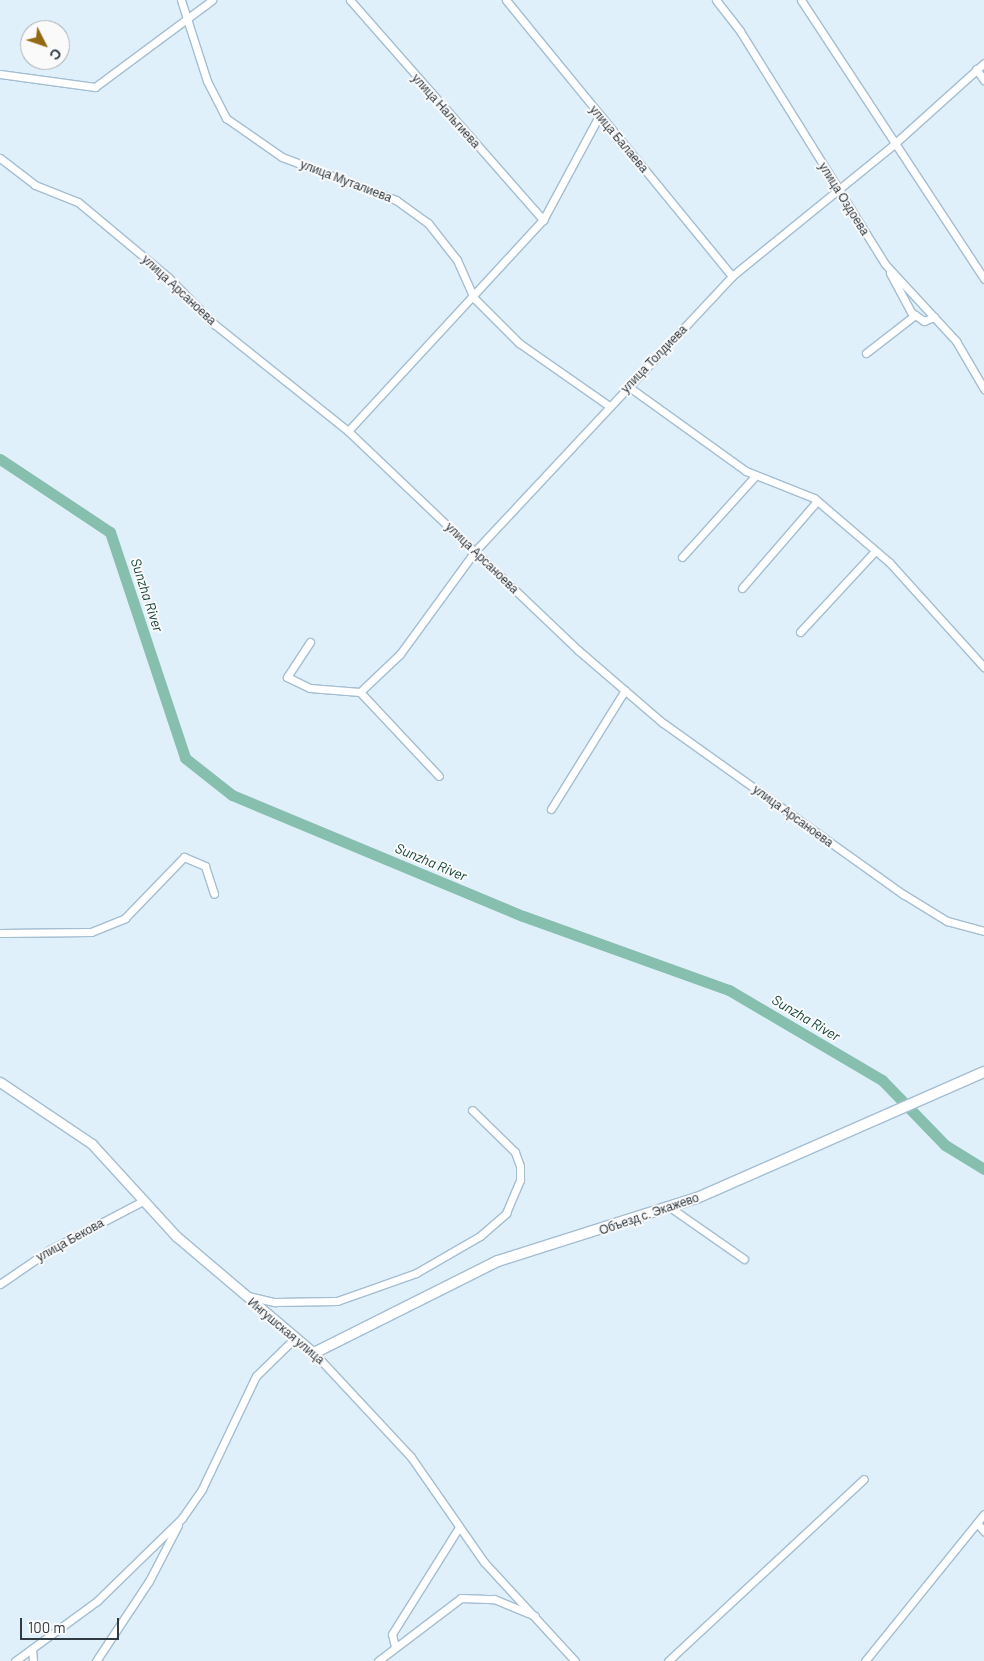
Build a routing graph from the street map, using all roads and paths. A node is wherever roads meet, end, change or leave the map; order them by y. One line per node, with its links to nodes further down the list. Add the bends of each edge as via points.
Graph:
1 (181, 0): 7 (street, улица Муталиева)
2 (212, 0): 7 (street)
3 (350, 0): 16 (street, улица Нальгиева)
4 (506, 0): 12 (street, улица Балаева)
5 (716, 0): 15 (street, улица Оздоева, via 740,31)
6 (801, 0): 13 (street)
7 (187, 19): 10 (street, via 95,87); 20 (street, улица Муталиева, via 207,81 226,118 282,157 396,200 434,230 457,260)
8 (984, 63): 9 (street, улица Толдиева)
9 (976, 69): 11 (street); 13 (street, улица Толдиева)
10 (0, 74)
11 (984, 80)
12 (598, 116): 16 (street); 18 (street, улица Балаева)
13 (893, 145): 15 (street, улица Толдиева); 19 (street)
14 (0, 158): 27 (street, улица Арсаноева, via 35,184 78,202 168,278 214,324)
15 (837, 188): 17 (street, улица Оздоева); 18 (street, улица Толдиева)
16 (544, 220): 20 (street)
17 (885, 264): 21 (street); 22 (street, улица Оздоева)
18 (732, 276): 24 (street, улица Толдиева)
19 (984, 279)
20 (474, 298): 26 (street, улица Муталиева, via 519,343); 27 (street)
21 (915, 315): 22 (street, via 924,321); 23 (street)
22 (934, 317): 25 (street, улица Оздоева, via 956,341)
23 (866, 353)
24 (629, 387): 26 (street, улица Толдиева); 28 (street)
25 (984, 389)
26 (608, 405): 31 (street, улица Толдиева)
27 (348, 431): 31 (street, улица Арсаноева)
28 (756, 475): 29 (street); 32 (street)
29 (817, 501): 30 (street); 33 (street)
30 (876, 551): 34 (street); 36 (street)
31 (475, 552): 37 (street, улица Арсаноева); 38 (street, улица Толдиева, via 400,654)
32 (682, 557)
33 (742, 588)
34 (800, 632)
35 (310, 642): 38 (street, via 287,677 310,688)
36 (984, 667)
37 (625, 690): 40 (street); 42 (street, улица Арсаноева, via 663,723 903,894 947,920)
38 (360, 692): 39 (street)
39 (439, 776)
40 (551, 808)
41 (214, 894): 43 (street, via 205,866 184,857 125,918 99,929 71,934)
42 (984, 931)
43 (0, 933)
44 (984, 1072): 48 (main road, Объезд с. Экажево)
45 (0, 1082): 47 (street, Ингушская улица, via 92,1144)
46 (472, 1110): 51 (street, via 515,1152 520,1166 520,1180 506,1213 480,1236 416,1273 337,1301 276,1302)
47 (143, 1201): 50 (street, улица Бекова, via 51,1249); 51 (street, Ингушская улица)
48 (671, 1208): 49 (street); 53 (main road, Объезд с. Экажево, via 498,1261)
49 (744, 1259)
50 (0, 1284)
51 (243, 1295): 52 (street, Ингушская улица)
52 (295, 1338): 53 (street, Ингушская улица); 56 (street, via 256,1376 202,1489)
53 (314, 1353): 58 (street, Ингушская улица, via 411,1457)
54 (864, 1479): 68 (street)
55 (984, 1514): 57 (street)
56 (182, 1518): 62 (street, via 97,1601); 65 (street, via 149,1581)
57 (977, 1523): 59 (street); 69 (street)
58 (459, 1527): 60 (street, Ингушская улица, via 484,1562); 61 (street, via 392,1634)
59 (984, 1531)
60 (541, 1618): 61 (street, via 494,1599 461,1598); 67 (street, Ингушская улица)
61 (395, 1647): 66 (street)
62 (32, 1649): 63 (street); 64 (street)
63 (15, 1661)
64 (33, 1661)
65 (96, 1661)
66 (378, 1661)
67 (575, 1661)
68 (668, 1661)
69 (865, 1661)

